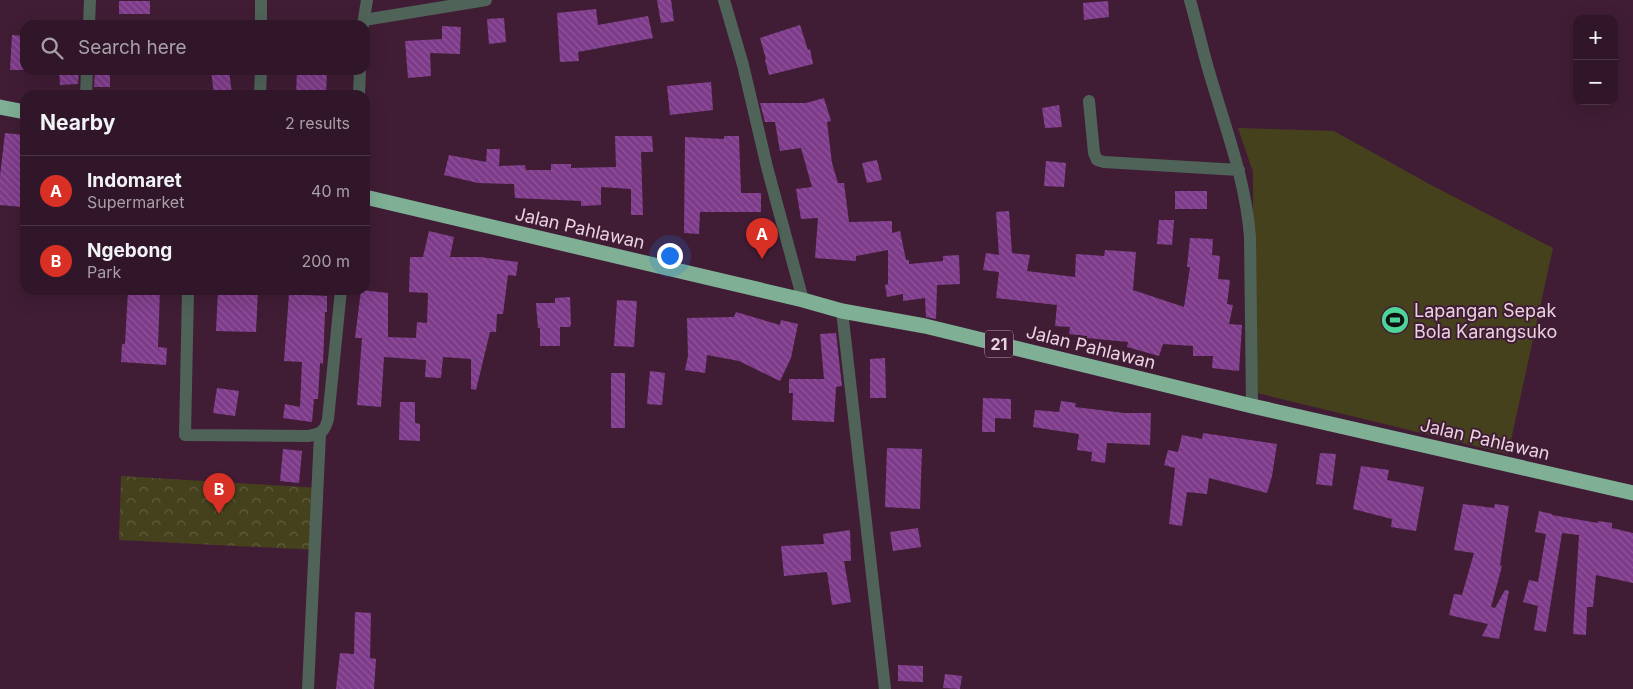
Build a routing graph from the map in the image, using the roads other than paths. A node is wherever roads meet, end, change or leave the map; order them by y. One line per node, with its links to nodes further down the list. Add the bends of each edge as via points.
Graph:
1 (90, 0): 7 (street)
2 (261, 0): 8 (street)
3 (367, 0): 9 (street)
4 (486, 0): 10 (street)
5 (724, 0): 24 (street)
6 (1190, 0): 20 (street)
7 (89, 20)
8 (261, 20)
9 (364, 20)
10 (370, 21)
11 (87, 75): 14 (street)
12 (260, 75): 15 (street)
13 (360, 75): 16 (street)
14 (86, 90)
15 (260, 90)
16 (359, 90)
17 (1089, 101): 20 (street, via 1097,160)
18 (0, 106): 19 (highway)
19 (20, 111)
20 (1240, 170): 26 (street, via 1250,237)
21 (370, 198): 24 (highway, Jalan Pahlawan / 21)
22 (188, 295): 27 (street, via 185,435)
23 (340, 295): 27 (street, via 328,419)
24 (803, 300): 25 (highway, Jalan Pahlawan / 21)
25 (842, 311): 26 (highway, Jalan Pahlawan / 21, via 925,326); 30 (street)
26 (1252, 406): 28 (highway, Jalan Pahlawan / 21)
27 (320, 434): 29 (street)
28 (1633, 493)
29 (308, 689)
30 (885, 689)

